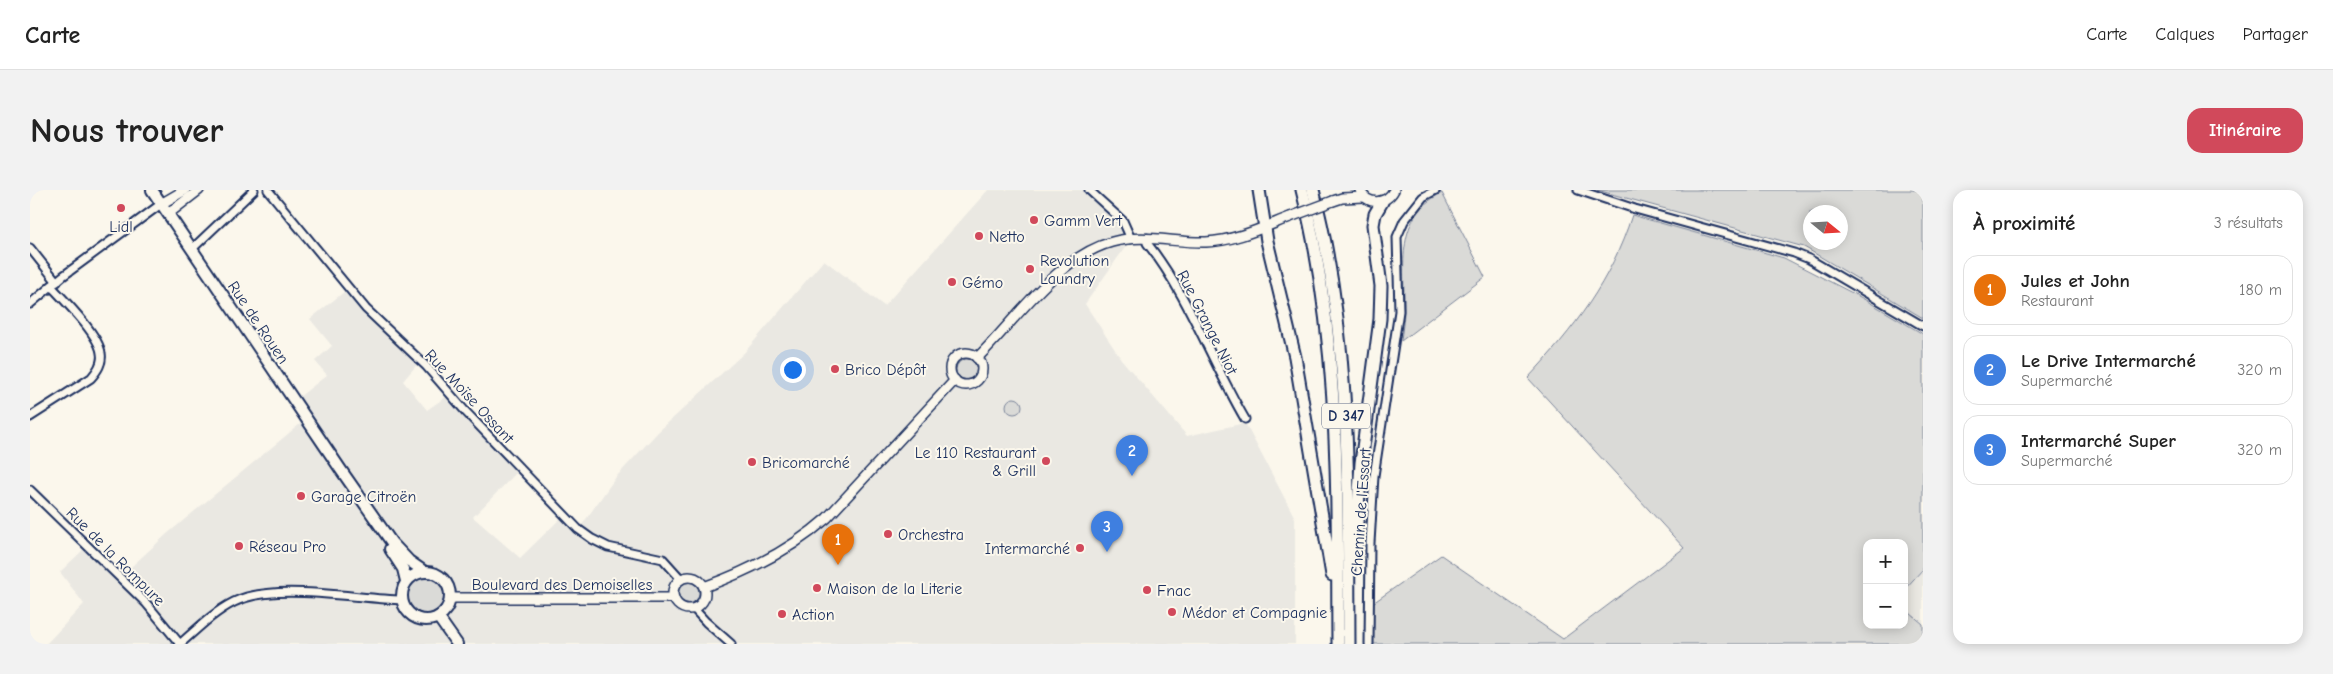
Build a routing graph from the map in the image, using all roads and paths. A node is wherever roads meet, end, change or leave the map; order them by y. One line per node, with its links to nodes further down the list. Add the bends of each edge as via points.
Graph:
1 (152, 190): 17 (main road, Rue de Rouen)
2 (185, 190): 17 (street)
3 (199, 190): 18 (street)
4 (254, 190): 23 (street)
5 (268, 190): 34 (street, Rue Moïse Ossant, via 366,309 426,366 478,426 578,529 611,548 663,559)
6 (1089, 190): 21 (street, via 1123,220)
7 (1259, 190): 19 (highway)
8 (1302, 190): 40 (highway, D 347, via 1321,282 1332,370)
9 (1313, 190): 42 (highway, D 347, via 1332,281 1343,369 1348,458)
10 (1351, 190): 15 (street)
11 (1394, 190): 16 (street)
12 (1436, 190): 49 (street, Chemin de l'Essart, via 1424,197 1404,221 1397,237 1399,311 1374,476)
13 (1578, 190): 26 (street, via 1794,253)
14 (1362, 194): 15 (street); 16 (street, via 1375,202)
15 (1338, 199): 19 (street, bridge)
16 (1382, 202): 42 (highway, via 1373,225 1381,286 1380,319 1361,463)
17 (161, 204): 18 (main road, Rue de Rouen); 24 (street)
18 (168, 214): 23 (main road, Rue de Rouen)
19 (1264, 227): 20 (street, via 1208,242); 40 (highway, via 1294,350)
20 (1147, 238): 21 (street); 30 (street, Rue Grange Niot, via 1191,311 1224,382)
21 (1131, 239): 27 (street, via 1098,247 1062,270)
22 (30, 248): 24 (street)
23 (192, 249): 31 (main road, Rue de Rouen)
24 (54, 284): 25 (street); 29 (street, via 99,345 101,361 91,378)
25 (30, 304)
26 (1923, 326)
27 (977, 358): 28 (street, via 982,369 977,380 964,385); 28 (street, via 972,354 962,354 953,360 950,370)
28 (955, 380): 36 (street, via 806,537 740,574)
29 (30, 417)
30 (1246, 419)
31 (341, 470): 33 (main road, Rue de Rouen, via 396,547); 35 (main road, Rue de Rouen, via 348,487 401,566)
32 (30, 490): 44 (street, Rue de la Rompure, via 146,603)
33 (425, 572): 35 (main road); 37 (main road, via 442,577 450,590)
34 (681, 579): 36 (street, via 696,579); 38 (street, via 675,585)
35 (406, 581): 39 (main road)
36 (704, 587): 41 (street, via 704,600)
37 (450, 598): 38 (street, Boulevard des Demoiselles); 43 (main road, via 448,606)
38 (674, 598): 41 (street, via 684,608)
39 (402, 600): 43 (main road, via 407,612 418,619); 44 (street, via 302,593 251,595 219,610)
40 (1337, 603): 47 (highway, D 347)
41 (694, 609): 46 (street)
42 (1349, 609): 48 (highway, D 347)
43 (438, 617): 45 (main road)
44 (180, 644)
45 (457, 644)
46 (731, 644)
47 (1338, 644)
48 (1349, 644)
49 (1369, 644)

